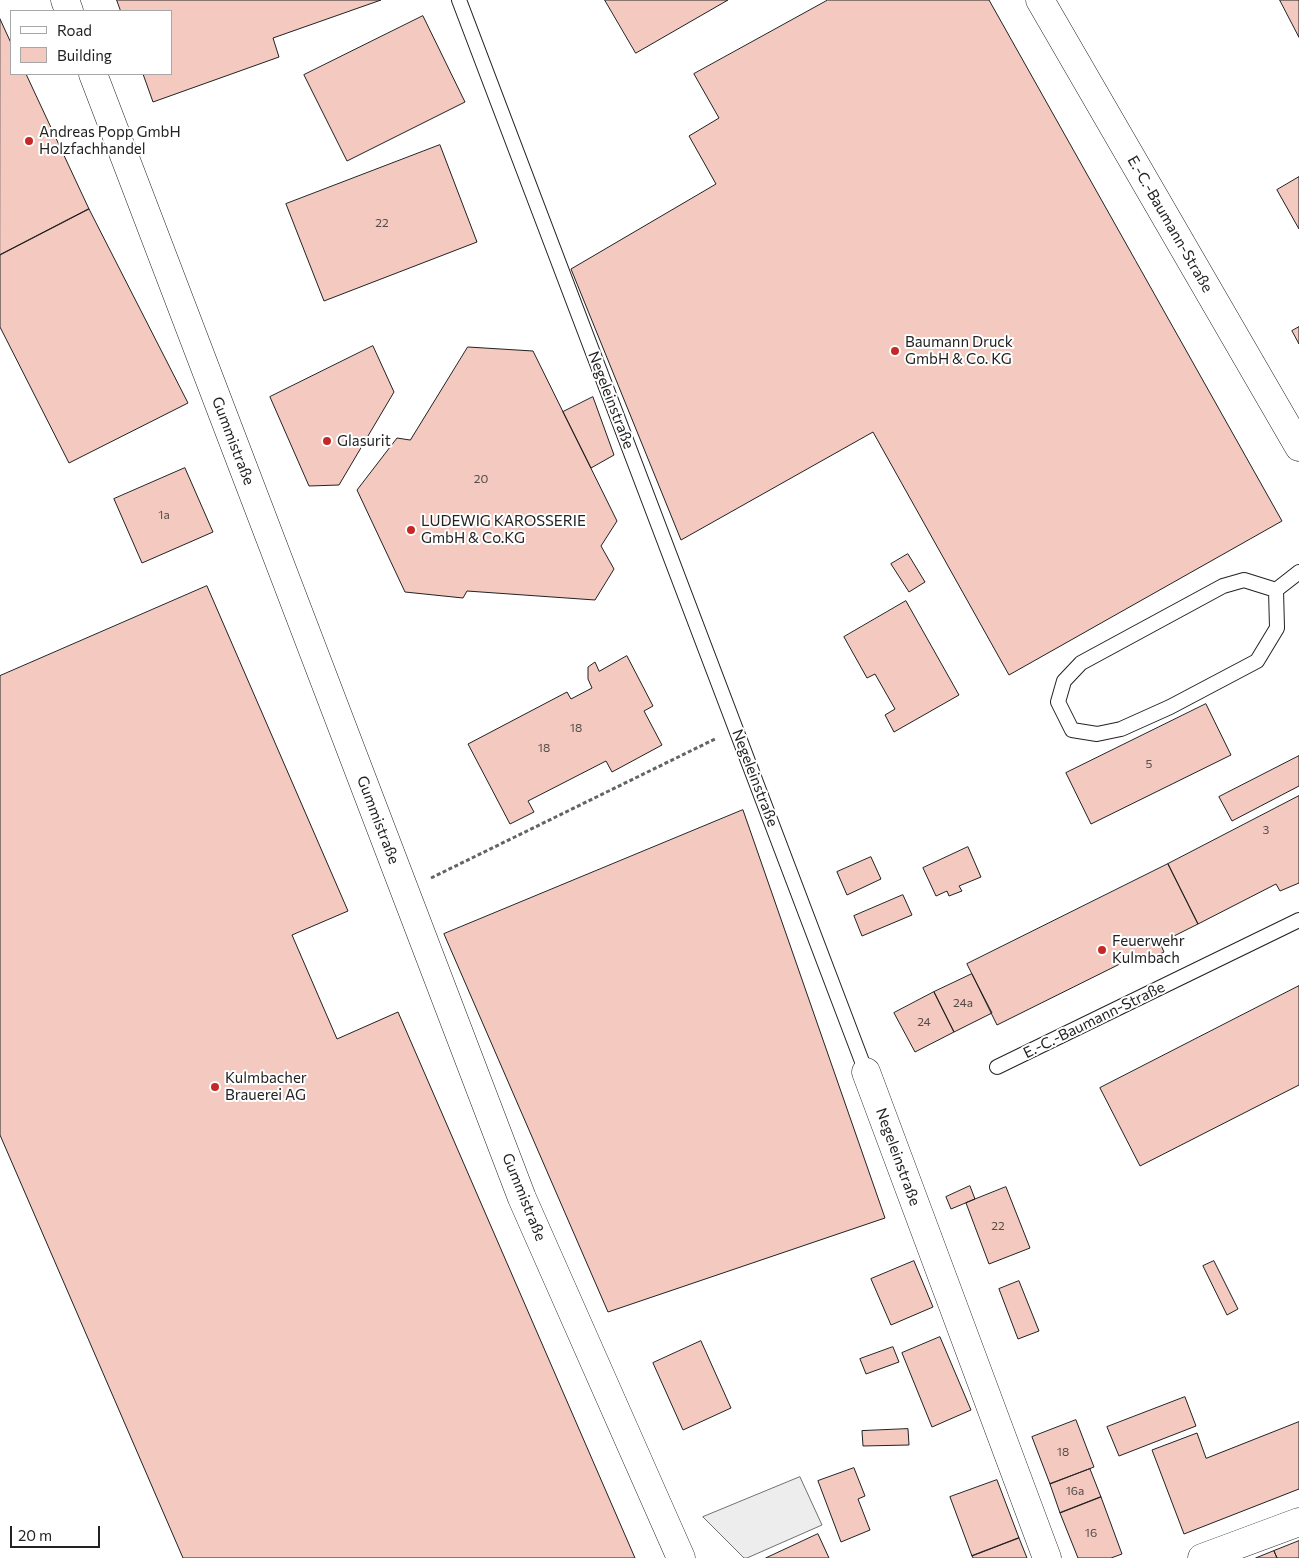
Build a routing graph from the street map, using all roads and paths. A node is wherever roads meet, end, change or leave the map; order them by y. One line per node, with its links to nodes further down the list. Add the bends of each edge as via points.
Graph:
1 (459, 0): 7 (lane, Negeleinstraße)
2 (1040, 0): 4 (street, E.-C.-Baumann-Straße)
3 (93, 75): 8 (street, Gummistraße)
4 (1299, 447)
5 (1299, 572): 6 (lane)
6 (1276, 590): 6 (lane, via 1277,628 1257,661 1170,707 1120,729 1097,734 1072,730 1058,702 1064,681 1081,663 1223,586 1244,580)
7 (736, 729): 8 (path); 11 (lane, Negeleinstraße)
8 (405, 891): 13 (street, Gummistraße, via 522,1198)
9 (1299, 920): 10 (lane, E.-C.-Baumann-Straße)
10 (998, 1067)
11 (866, 1072): 14 (street, Negeleinstraße)
12 (1299, 1522): 15 (street)
13 (681, 1558)
14 (1047, 1558)
15 (1202, 1558)

